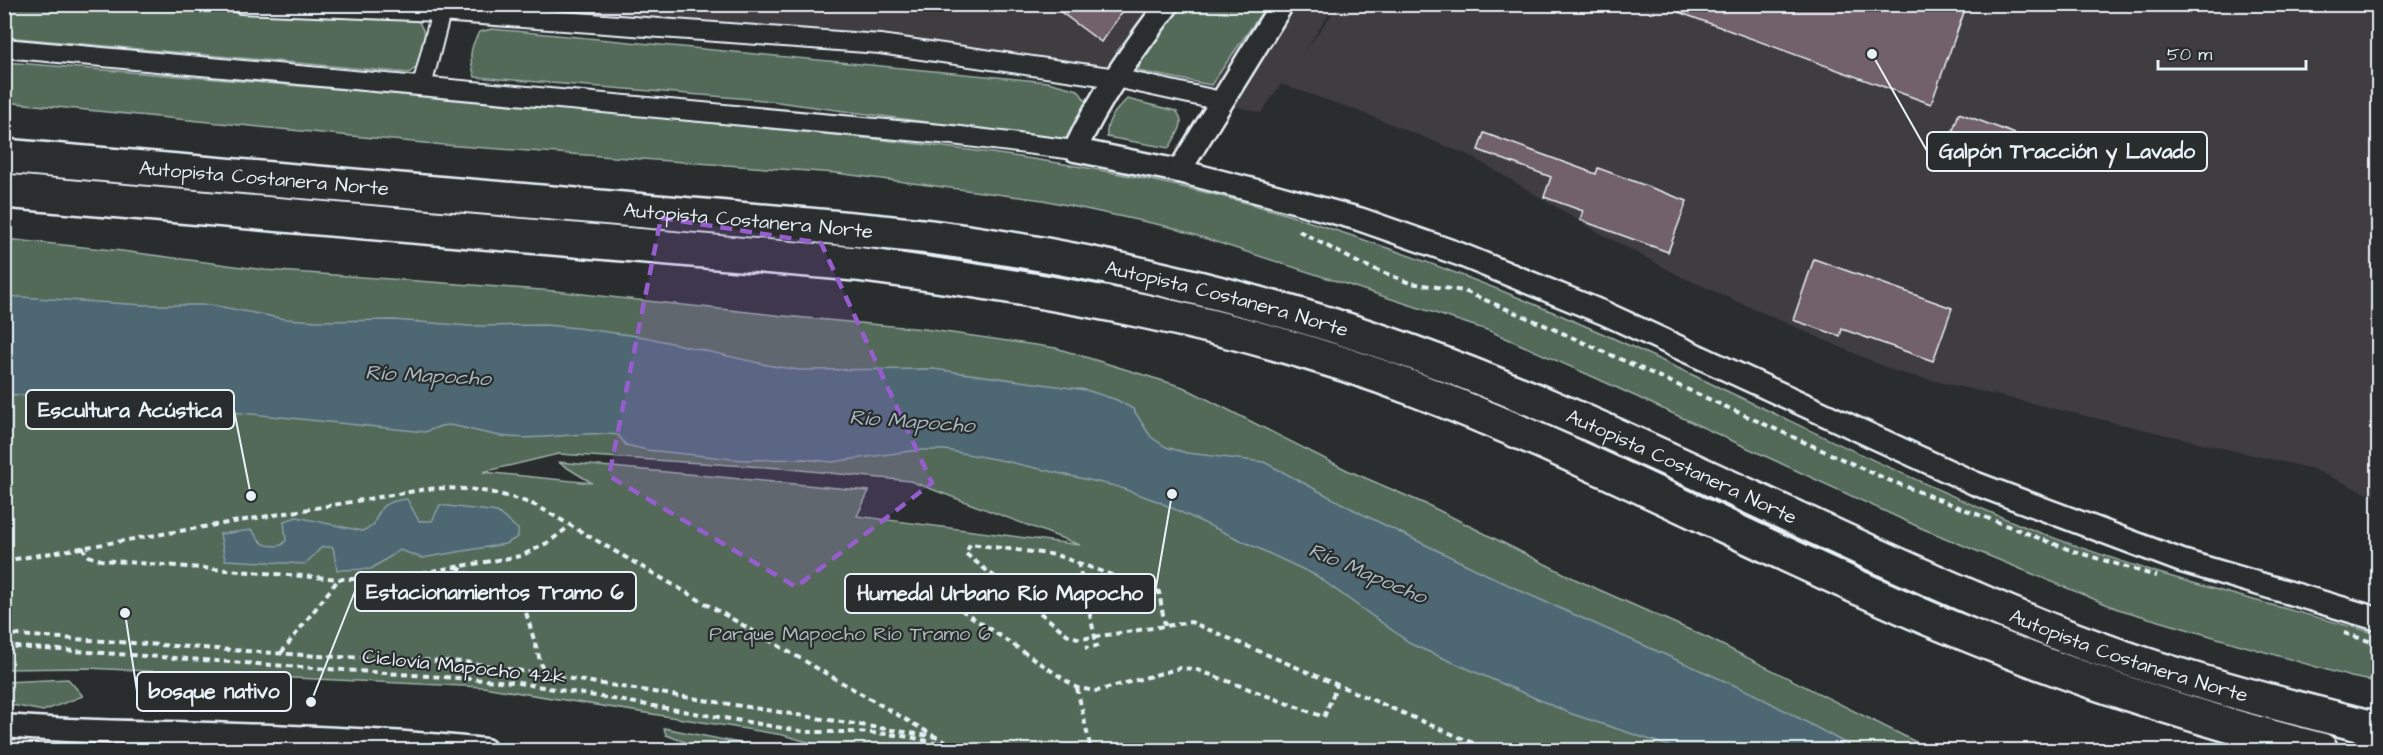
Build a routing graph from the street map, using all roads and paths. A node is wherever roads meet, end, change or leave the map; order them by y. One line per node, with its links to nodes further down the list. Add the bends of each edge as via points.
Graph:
1 (241, 4): 4 (street)
2 (1168, 4): 6 (street)
3 (1282, 4): 8 (street)
4 (442, 8): 6 (street, via 880,44); 7 (street)
5 (4, 48): 7 (street)
6 (1116, 78): 8 (street); 9 (street)
7 (422, 86): 9 (street)
8 (1221, 101): 11 (street)
9 (1075, 150): 11 (street)
10 (4, 156): 35 (highway, Autopista Costanera Norte, via 922,237 1032,253 1163,279 1311,318 1473,376 2039,626 2207,684)
11 (1179, 171): 22 (street, via 1359,219 1459,254 1604,314 1974,483 2182,561)
12 (4, 191): 42 (highway, Autopista Costanera Norte, via 856,264 983,280 1174,317 1415,389 1575,455 1943,624 2109,688)
13 (1299, 231): 19 (path, via 1359,263 1410,283 1464,291 1538,322 1886,478 2070,550)
14 (571, 525): 15 (path, via 504,494 452,487); 18 (path, via 521,556); 36 (path)
15 (82, 547): 16 (path); 20 (path, via 88,556 101,560)
16 (4, 561)
17 (1078, 561): 23 (path, via 1159,592); 26 (path); 26 (path, via 970,544 966,554 1068,635)
18 (456, 567): 20 (path, via 385,579); 31 (path, via 525,609)
19 (2162, 578)
20 (339, 579): 30 (path)
21 (935, 592): 33 (path)
22 (2379, 619)
23 (1166, 626): 26 (path); 32 (path, via 1191,622)
24 (2333, 630): 27 (path)
25 (4, 634): 30 (path)
26 (1094, 637): 29 (path, via 1097,646)
27 (2379, 644)
28 (4, 646): 38 (path, Ciclovía Mapocho 42k, via 513,682 806,732 852,731 935,742)
29 (1085, 648)
30 (281, 653): 31 (path, via 465,662)
31 (544, 674): 36 (path)
32 (1337, 685): 33 (path, via 1324,717 1194,669 1180,668 1097,692); 41 (path)
33 (1077, 688): 40 (path)
34 (4, 726): 37 (street, via 100,733 418,743)
35 (2379, 729)
36 (936, 736): 39 (path)
37 (485, 750)
38 (951, 750)
39 (963, 750)
40 (1091, 750)
41 (1489, 750)
42 (2321, 750)

